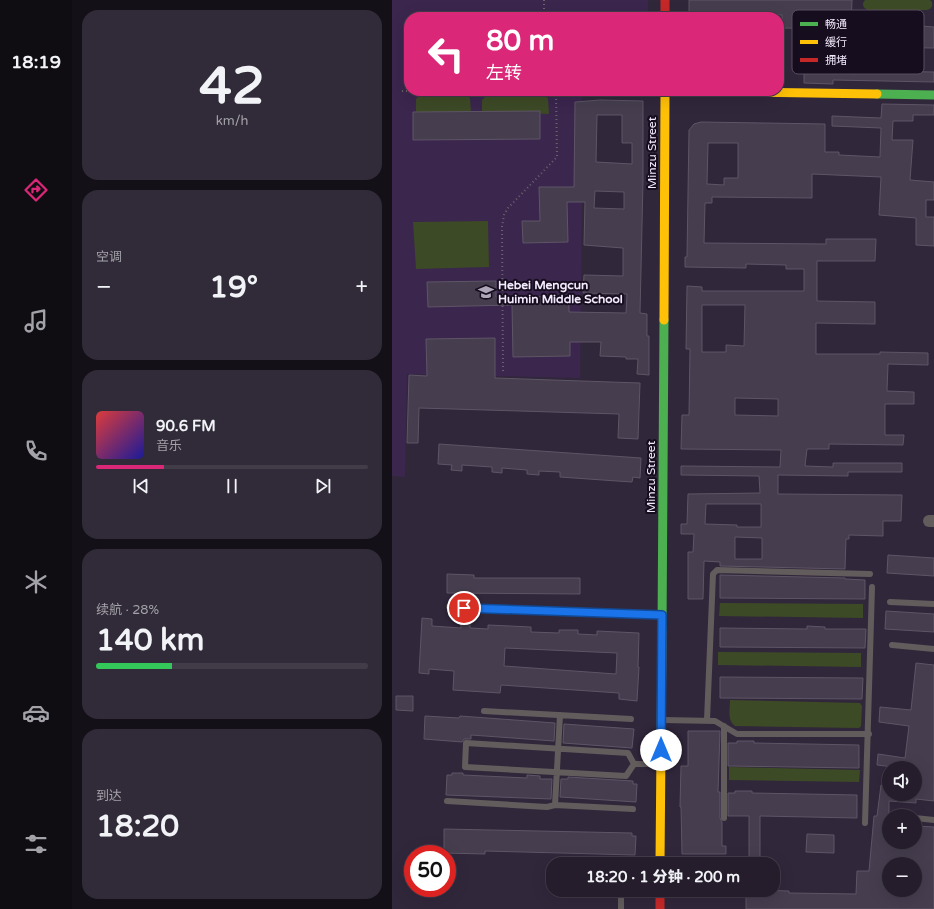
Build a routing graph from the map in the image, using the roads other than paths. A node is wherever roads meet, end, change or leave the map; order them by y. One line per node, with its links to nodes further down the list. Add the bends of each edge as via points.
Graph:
1 (665, 0): 2 (main road)
2 (665, 12)
3 (784, 93): 4 (main road)
4 (934, 95)
5 (665, 96): 11 (main road, Minzu Street)
6 (870, 574): 18 (lane, via 717,570 713,574)
7 (872, 587): 20 (lane)
8 (890, 602): 9 (lane)
9 (934, 604)
10 (449, 607): 11 (lane)
11 (662, 615): 17 (main road, Minzu Street)
12 (892, 644): 13 (lane)
13 (934, 649)
14 (484, 711): 15 (lane)
15 (560, 715): 16 (lane); 21 (lane)
16 (631, 719)
17 (661, 720): 18 (lane); 23 (main road, Minzu Street)
18 (707, 720): 19 (lane)
19 (724, 726): 20 (lane, via 737,734); 28 (lane)
20 (868, 734): 31 (lane)
21 (558, 749): 22 (lane, via 628,753); 24 (lane); 24 (lane, via 466,743 464,767)
22 (634, 764): 23 (lane); 24 (lane, via 626,776)
23 (661, 764): 32 (main road, Minzu Street)
24 (557, 772): 26 (lane)
25 (447, 802): 26 (lane, via 547,807)
26 (556, 805): 27 (lane)
27 (633, 809)
28 (724, 818)
29 (922, 819): 30 (lane)
30 (934, 820)
31 (866, 823)
32 (660, 857)
33 (621, 897): 35 (lane)
34 (660, 897): 36 (main road)
35 (621, 909)
36 (660, 909)

